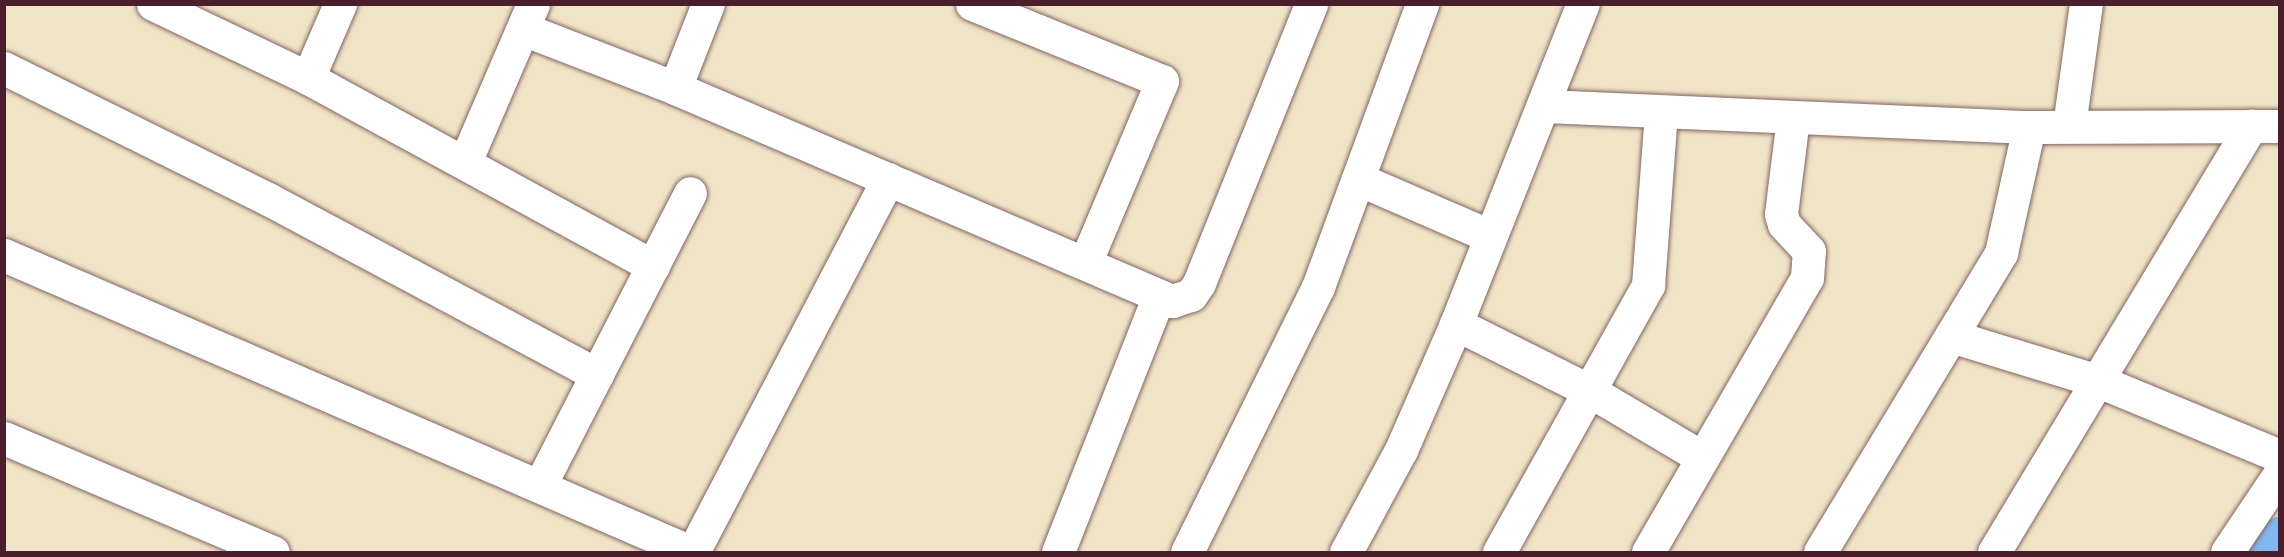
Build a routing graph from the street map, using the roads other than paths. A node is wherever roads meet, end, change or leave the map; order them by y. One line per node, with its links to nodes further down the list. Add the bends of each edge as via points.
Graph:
1 (340, 4): 11 (street)
2 (708, 4): 12 (street)
3 (972, 4): 25 (street, via 1162,81)
4 (1311, 4): 27 (street, via 1199,283 1183,299)
5 (1422, 4): 21 (street)
6 (1583, 4): 13 (street)
7 (2086, 4): 16 (street)
8 (154, 5): 11 (street)
9 (528, 17): 12 (street); 19 (street)
10 (4, 68): 30 (street, via 268,199)
11 (308, 78): 19 (street)
12 (675, 88): 20 (street)
13 (1545, 106): 14 (street); 23 (street)
14 (1661, 113): 15 (street); 32 (street, via 1648,285)
15 (1793, 118): 18 (street); 35 (street, via 1781,214 1809,251 1807,278)
16 (2069, 126): 17 (street); 18 (street)
17 (2265, 126): 31 (street)
18 (2029, 127): 29 (street, via 2010,230)
19 (465, 162): 26 (street)
20 (888, 179): 25 (street); 39 (street)
21 (1358, 179): 23 (street); 41 (street, via 1281,371)
22 (690, 193): 26 (street)
23 (1490, 236): 28 (street)
24 (4, 255): 37 (street)
25 (1086, 261): 27 (street)
26 (653, 266): 30 (street)
27 (1159, 296): 40 (street)
28 (1456, 324): 32 (street); 42 (street, via 1401,450)
29 (1951, 336): 31 (street); 45 (street)
30 (597, 375): 37 (street)
31 (2101, 382): 34 (street); 46 (street)
32 (1590, 391): 35 (street); 43 (street)
33 (5, 439): 38 (street)
34 (2280, 456)
35 (1701, 457): 44 (street)
36 (2280, 473): 47 (street)
37 (540, 485): 39 (street)
38 (273, 552)
39 (692, 552)
40 (1058, 552)
41 (1187, 552)
42 (1346, 552)
43 (1499, 552)
44 (1648, 552)
45 (1820, 552)
46 (1994, 552)
47 (2227, 552)

